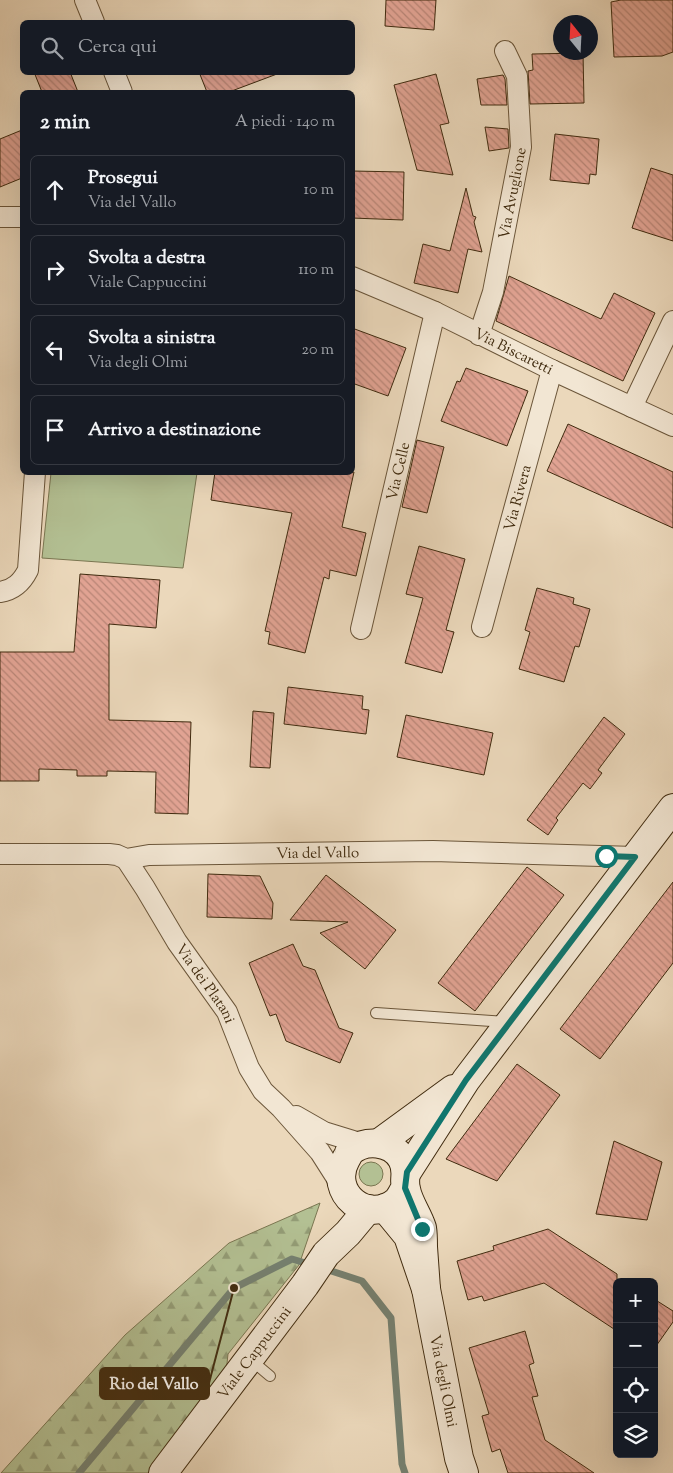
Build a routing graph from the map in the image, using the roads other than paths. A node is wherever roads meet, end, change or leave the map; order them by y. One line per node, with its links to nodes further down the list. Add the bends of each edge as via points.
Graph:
1 (85, 0): 2 (street)
2 (93, 20)
3 (505, 51): 11 (street, Via Avuglione, via 517,76 521,147 493,292)
4 (115, 75): 5 (street)
5 (121, 90)
6 (0, 217): 7 (street)
7 (20, 217)
8 (355, 279): 9 (street, Via Biscaretti)
9 (436, 312): 11 (street, Via Biscaretti); 18 (street, Via Celle)
10 (673, 321): 13 (street)
11 (479, 335): 12 (street, Via Biscaretti)
12 (552, 370): 13 (street, Via Biscaretti); 17 (street, Via Rivera)
13 (632, 407): 14 (street, Via Biscaretti)
14 (673, 426)
15 (35, 475): 16 (street, via 28,570 17,586)
16 (0, 592)
17 (482, 627)
18 (361, 629)
19 (673, 808): 21 (main road)
20 (0, 854): 22 (street, Via del Vallo, via 109,854)
21 (635, 857): 22 (street, Via del Vallo, via 433,851 149,855); 24 (main road)
22 (126, 859): 26 (street, Via dei Platani, via 177,942 227,1012 249,1068 263,1091)
23 (376, 1013): 24 (lane)
24 (510, 1023): 25 (main road)
25 (466, 1080): 27 (main road); 28 (main road)
26 (281, 1108): 27 (street, Via dei Platani, via 324,1132); 29 (street, Via dei Platani, via 320,1152)
27 (371, 1144): 28 (main road, via 392,1148 402,1159); 29 (main road, via 349,1153 341,1168)
28 (406, 1180): 30 (main road, via 397,1200); 32 (main road, Via degli Olmi, via 422,1229)
29 (343, 1189): 30 (main road, via 354,1204); 31 (main road, Viale Cappuccini)
30 (376, 1209): 31 (main road, Viale Cappuccini); 32 (main road, Via degli Olmi, via 408,1236)
31 (341, 1230): 33 (main road, Viale Cappuccini, via 305,1285 260,1367)
32 (426, 1289): 34 (main road, Via degli Olmi)
33 (163, 1473)
34 (464, 1473)

